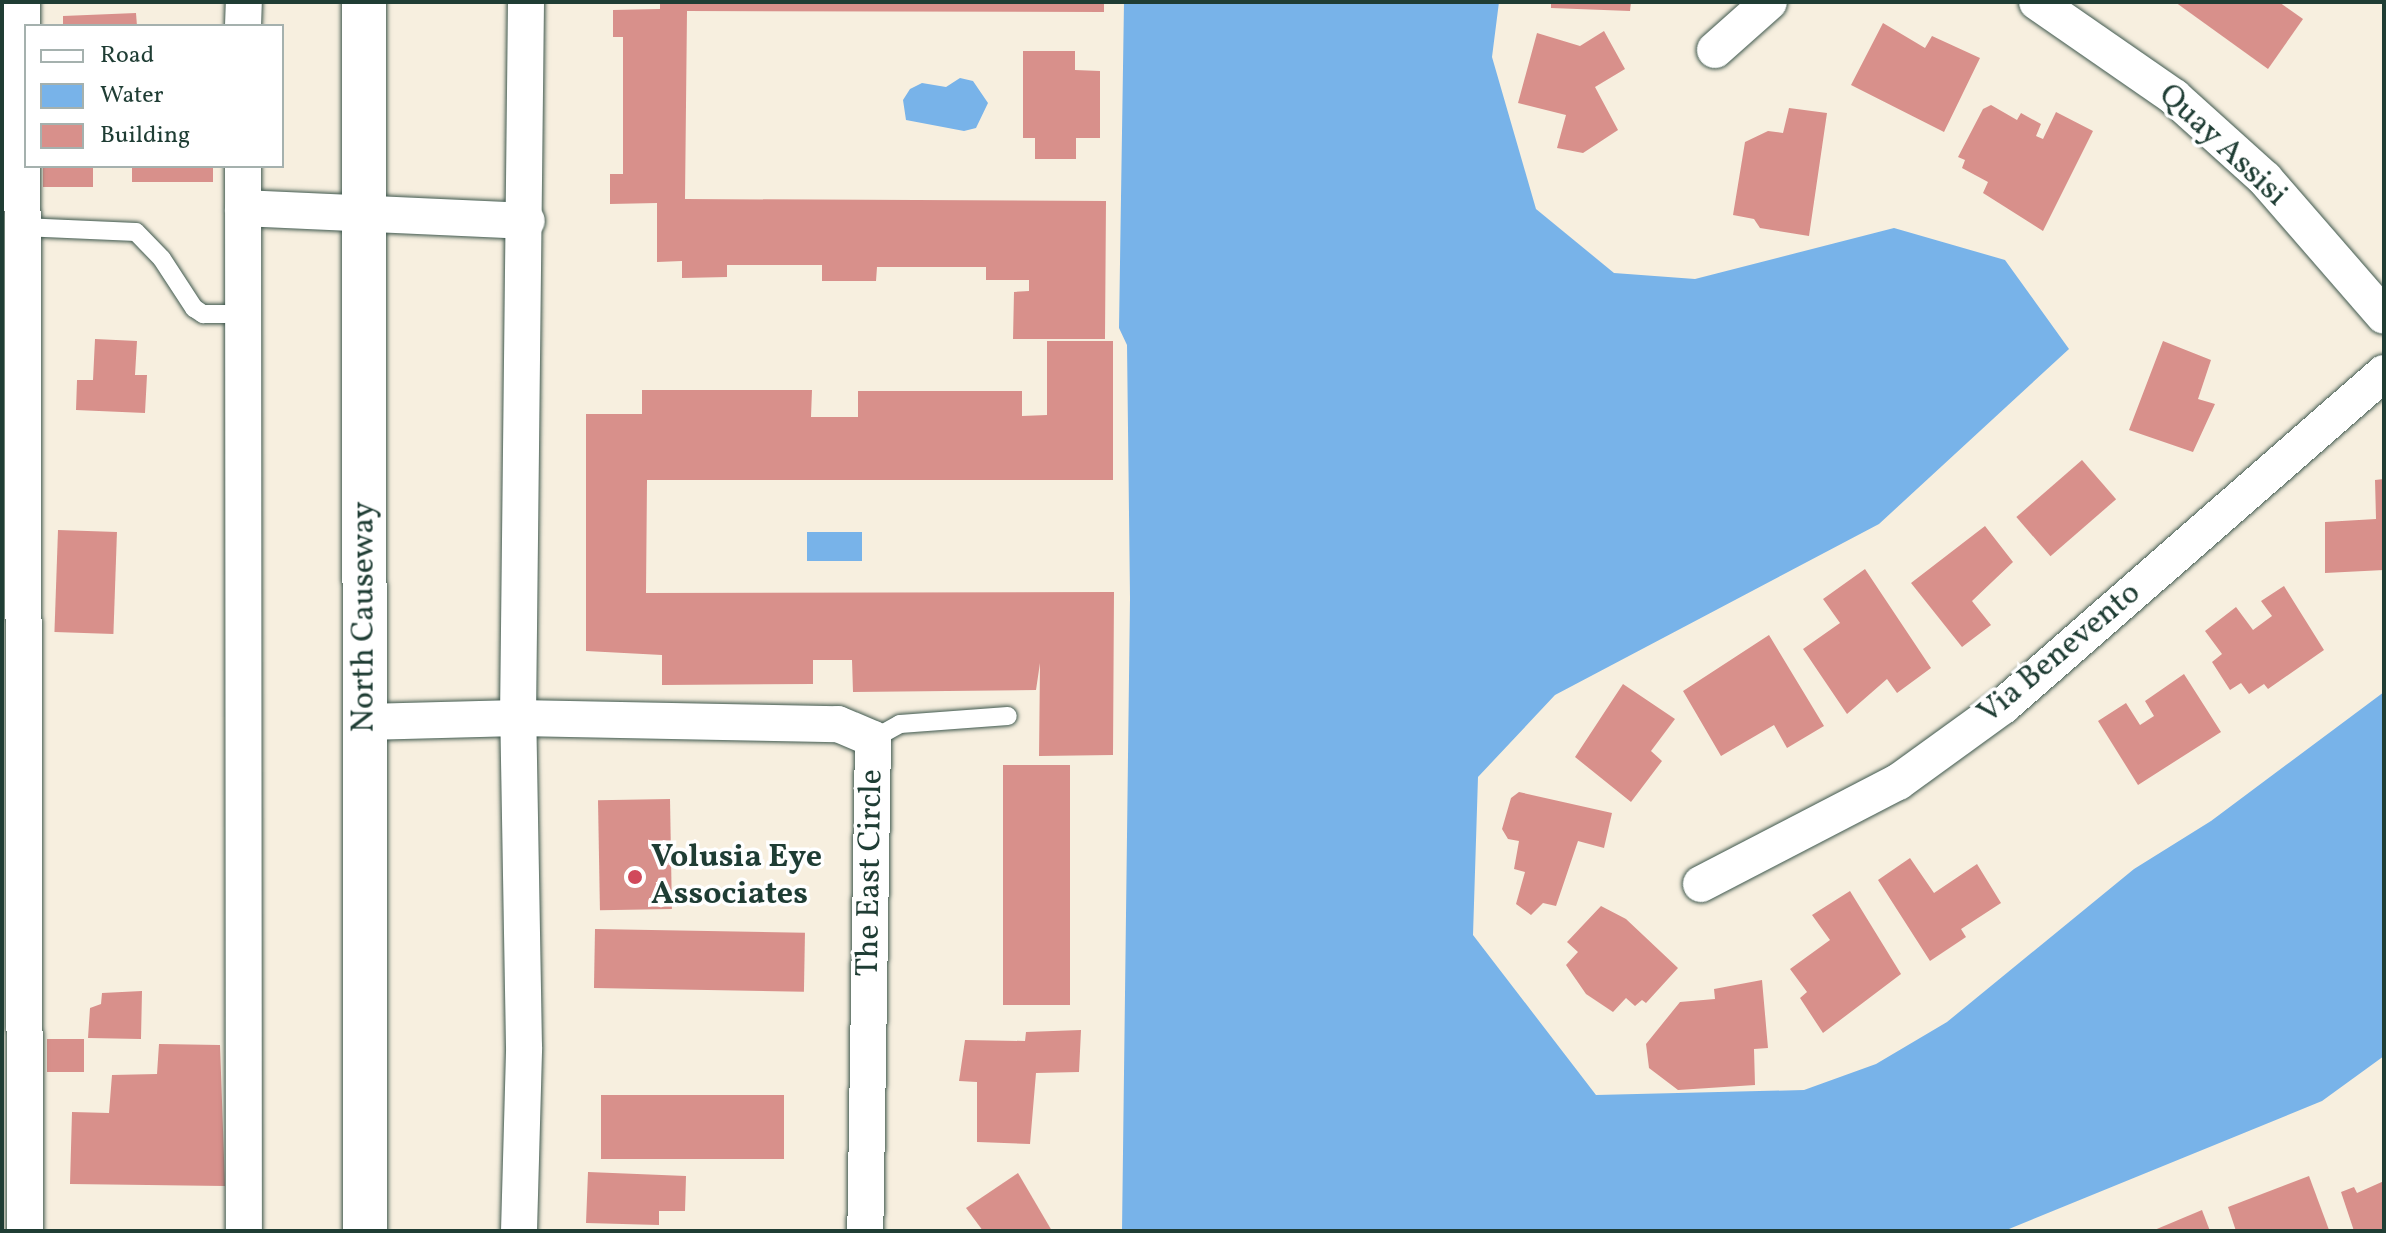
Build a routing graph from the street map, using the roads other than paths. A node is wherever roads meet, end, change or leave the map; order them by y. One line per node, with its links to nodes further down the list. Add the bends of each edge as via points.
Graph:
1 (22, 2): 13 (street)
2 (244, 2): 7 (street)
3 (364, 2): 11 (main road, North Causeway)
4 (526, 2): 12 (street)
5 (1769, 2): 8 (street)
6 (2037, 2): 15 (street, Quay Assisi, via 2197,117 2265,179)
7 (243, 24)
8 (1715, 50)
9 (243, 168): 10 (street)
10 (243, 208): 11 (street); 14 (street)
11 (364, 211): 12 (street); 19 (main road, North Causeway)
12 (527, 221): 18 (street)
13 (22, 227): 14 (lane, via 136,232 162,259 194,308 203,314); 24 (street)
14 (243, 314): 25 (street)
15 (2384, 316)
16 (2384, 373): 21 (street, Via Benevento, via 2003,706 1898,782)
17 (1008, 716): 20 (lane, via 900,724)
18 (518, 718): 19 (street, The East Circle); 20 (street, The East Circle, via 838,724); 27 (street, via 524,1047)
19 (365, 722): 26 (main road, North Causeway)
20 (873, 739): 28 (street, The East Circle)
21 (1701, 884)
22 (2, 1223): 23 (street)
23 (15, 1231)
24 (25, 1231)
25 (244, 1231)
26 (365, 1231)
27 (519, 1231)
28 (865, 1231)

